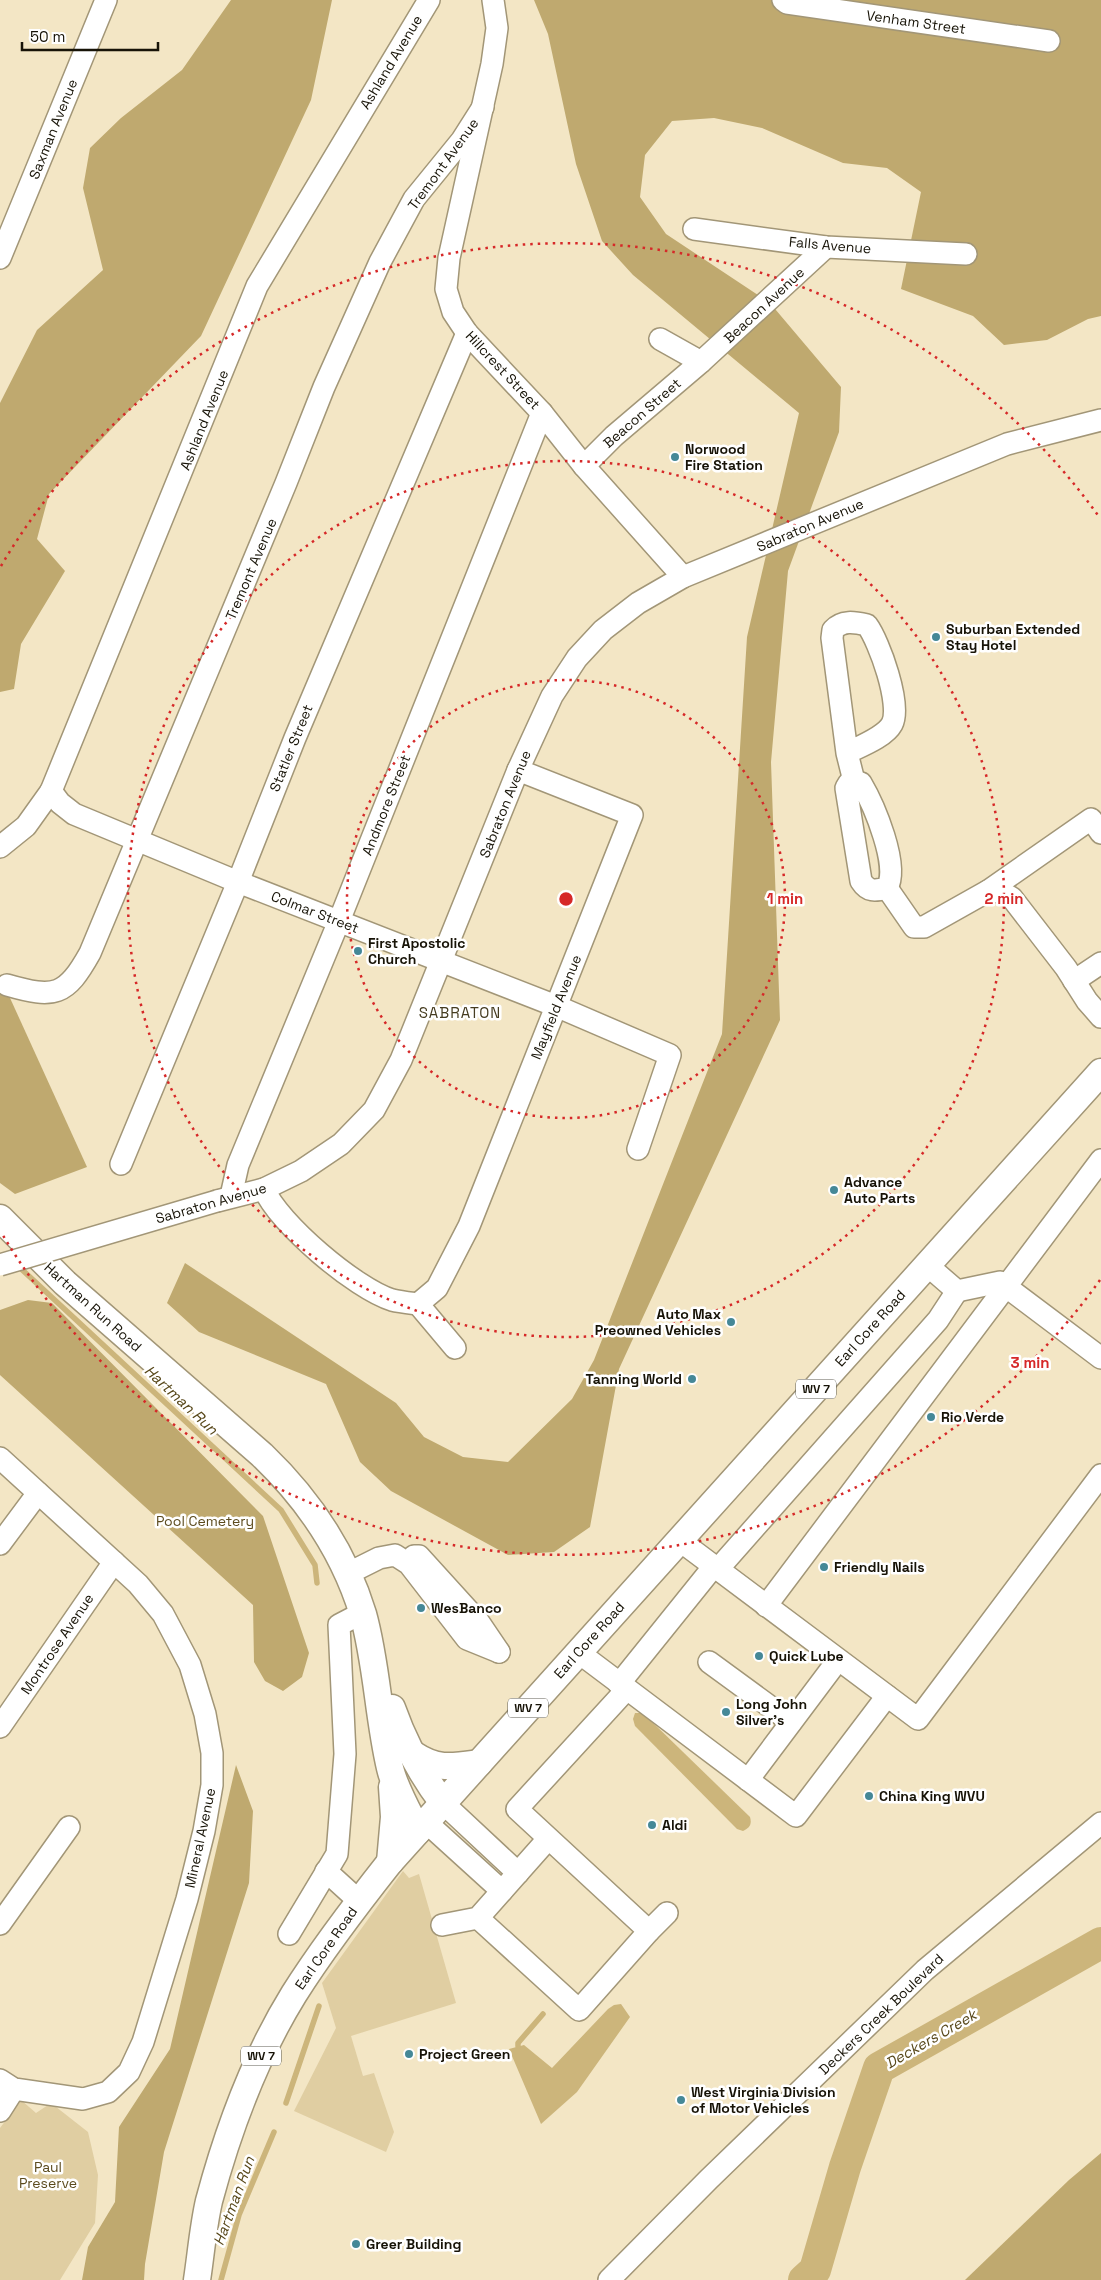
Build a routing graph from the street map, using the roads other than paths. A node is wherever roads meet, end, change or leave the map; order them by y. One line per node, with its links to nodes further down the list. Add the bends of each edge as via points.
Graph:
1 (106, 0): 10 (street, Saxman Avenue)
2 (429, 0): 21 (street, Ashland Avenue, via 257,286)
3 (493, 0): 6 (street, Hillcrest Street, via 498,28)
4 (783, 0): 5 (street, Venham Street)
5 (1049, 41)
6 (483, 107): 11 (street, Hillcrest Street, via 449,258 446,289 453,312); 23 (street, Tremont Avenue, via 462,140 414,198 380,262 324,387)
7 (694, 229): 8 (street, Falls Avenue)
8 (826, 247): 9 (street, Falls Avenue); 13 (street, Beacon Avenue)
9 (966, 254)
10 (0, 258)
11 (467, 333): 14 (street, Hillcrest Street); 25 (street, Statler Street, via 294,738)
12 (660, 339): 13 (street)
13 (701, 362): 16 (street, Beacon Street)
14 (542, 413): 16 (street, Hillcrest Street); 28 (street, Andmore Street)
15 (1101, 420): 17 (street, Sabraton Avenue, via 1007,444)
16 (584, 466): 17 (street, Hillcrest Street)
17 (683, 577): 19 (street, Sabraton Avenue, via 613,621 583,651 552,696)
18 (847, 754): 18 (street, via 886,731 893,723 896,710 874,634 866,625 848,622 832,630); 20 (street)
19 (518, 770): 29 (street, Sabraton Avenue); 33 (street, Mayfield Avenue, via 632,815)
20 (854, 781): 26 (street, via 861,783 879,826 891,866 892,880); 26 (street, via 846,788 861,881 865,888 872,890)
21 (51, 791): 23 (street, Colmar Street, via 74,814); 24 (street, Ashland Avenue, via 26,826)
22 (1101, 832): 27 (street, via 1091,819)
23 (138, 840): 25 (street, Colmar Street); 32 (street, Tremont Avenue, via 90,953 76,978 65,988 50,992 30,992)
24 (0, 847)
25 (238, 882): 28 (street, Colmar Street); 38 (street, Statler Street)
26 (887, 888): 27 (street, via 914,927 924,927)
27 (988, 891): 31 (street, via 1002,892 1012,898)
28 (339, 921): 29 (street, Colmar Street); 40 (street, Andmore Street)
29 (442, 960): 33 (street, Colmar Street); 39 (street, Sabraton Avenue, via 401,1060 374,1110 341,1144 301,1171)
30 (1101, 963): 31 (street)
31 (1074, 981): 34 (street)
32 (7, 985)
33 (556, 1006): 36 (street, Colmar Street, via 670,1055); 46 (street, Mayfield Avenue, via 469,1226 436,1288)
34 (1101, 1017)
35 (1098, 1082): 43 (main road, Earl Core Road / WV 7)
36 (638, 1149)
37 (1101, 1160): 44 (street)
38 (121, 1164)
39 (264, 1189): 40 (street, Sabraton Avenue); 46 (street, via 275,1208 296,1231 350,1278 392,1300)
40 (224, 1199): 42 (street, Sabraton Avenue, bridge)
41 (0, 1218): 57 (main road, Hartman Run Road, via 65,1283 276,1467 312,1510 340,1554)
42 (0, 1265)
43 (927, 1265): 45 (street); 52 (main road, Earl Core Road / WV 7)
44 (1005, 1285): 45 (street, via 1000,1282); 48 (street); 58 (street)
45 (957, 1291): 56 (street, via 938,1320)
46 (418, 1304): 47 (street)
47 (455, 1348)
48 (1101, 1358)
49 (0, 1458): 51 (street, Mineral Avenue)
50 (1101, 1475): 65 (street, via 918,1719)
51 (38, 1492): 53 (street); 55 (street, Mineral Avenue)
52 (679, 1540): 56 (street); 60 (main road, Earl Core Road / WV 7)
53 (0, 1544)
54 (408, 1556): 54 (street, via 409,1564 467,1639 499,1652 481,1610 434,1557); 57 (street, via 379,1558)
55 (114, 1562): 67 (street, Montrose Avenue); 88 (street, Mineral Avenue, via 163,1614 190,1665 205,1714 212,1753 212,1785 204,1831 187,1899 143,2042 129,2072 108,2092 83,2099)
56 (716, 1568): 58 (street); 64 (street)
57 (347, 1574): 59 (main road, Hartman Run Road)
58 (766, 1606): 62 (street)
59 (362, 1613): 61 (main road, Hartman Run Road); 78 (street, via 339,1625 345,1754 337,1854)
60 (578, 1652): 64 (street); 69 (main road, Earl Core Road / WV 7)
61 (371, 1656): 68 (main road, Hartman Run Road, via 401,1735); 70 (main road, Hartman Run Road)
62 (838, 1660): 65 (street); 66 (street)
63 (708, 1662): 66 (street)
64 (623, 1686): 71 (street); 76 (street, via 516,1809)
65 (887, 1696): 71 (street, via 796,1816)
66 (791, 1722): 71 (street)
67 (0, 1727)
68 (413, 1754): 69 (main road, via 428,1763 448,1767); 72 (main road, Hartman Run Road)
69 (478, 1763): 72 (main road, Earl Core Road / WV 7)
70 (390, 1769): 74 (main road, Hartman Run Road); 77 (main road, via 394,1816)
71 (748, 1780)
72 (443, 1803): 74 (main road, Earl Core Road / WV 7); 79 (street)
73 (1101, 1823): 91 (street, Deckers Creek Boulevard, via 925,1970)
74 (422, 1826): 77 (main road, Earl Core Road / WV 7); 80 (street)
75 (69, 1827): 84 (street)
76 (548, 1839): 79 (street); 86 (street)
77 (390, 1862): 81 (main road, Earl Core Road / WV 7)
78 (326, 1871): 81 (street); 87 (street)
79 (518, 1873): 80 (street)
80 (502, 1891): 83 (street)
81 (360, 1900): 90 (main road, Earl Core Road / WV 7, via 293,1996 259,2060 234,2123 209,2203)
82 (667, 1913): 86 (street)
83 (478, 1918): 85 (street); 86 (street, via 579,2010)
84 (0, 1924)
85 (442, 1925)
86 (648, 1931)
87 (289, 1934)
88 (7, 2084): 89 (street)
89 (0, 2111)
90 (196, 2280)
91 (609, 2280)

